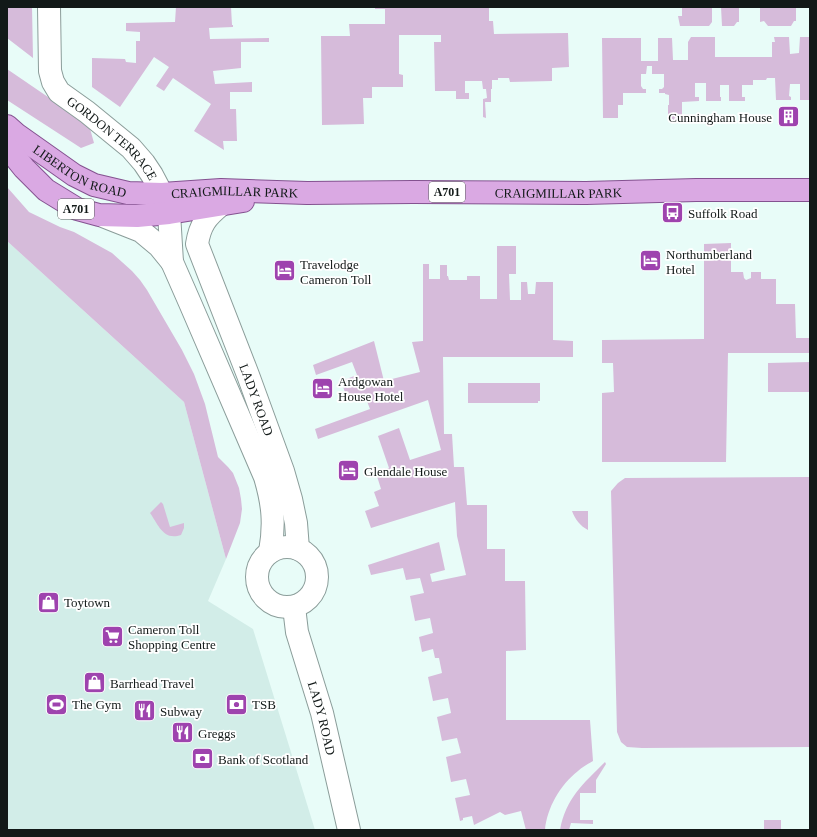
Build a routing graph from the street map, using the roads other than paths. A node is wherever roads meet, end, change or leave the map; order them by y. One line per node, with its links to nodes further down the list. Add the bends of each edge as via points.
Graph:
1 (49, 7): 6 (street, GORDON TERRACE, via 50,71 53,82 59,92 131,148 148,169)
2 (7, 126): 6 (main road, LIBERTON ROAD / A701, via 74,175 94,185)
3 (7, 147): 8 (main road, LIBERTON ROAD / A701, via 46,190 76,209)
4 (810, 190): 5 (main road, CRAIGMILLAR PARK / A701)
5 (307, 193): 6 (main road, CRAIGMILLAR PARK / A701, via 221,190); 7 (main road, CRAIGMILLAR PARK / A701)
6 (166, 203): 7 (main road, CRAIGMILLAR PARK / A701); 8 (main road, LIBERTON ROAD / A701, via 137,216); 9 (street, LADY ROAD, via 186,237); 10 (street, LADY ROAD)
7 (221, 205): 9 (street, LADY ROAD, via 210,215 198,234 197,244)
8 (99, 215): 10 (street, LADY ROAD, via 141,231 159,246)
9 (201, 255): 11 (street, LADY ROAD, via 283,471 296,523)
10 (172, 262): 12 (street, LADY ROAD, via 264,478 273,514)
11 (298, 549): 12 (street, via 287,547); 13 (street, via 312,560 317,571 317,580 309,598)
12 (270, 552): 13 (street, LADY ROAD, via 262,560 258,570 257,584 260,591 274,605)
13 (294, 607): 14 (street, LADY ROAD, via 297,632 322,713)
14 (349, 830)

